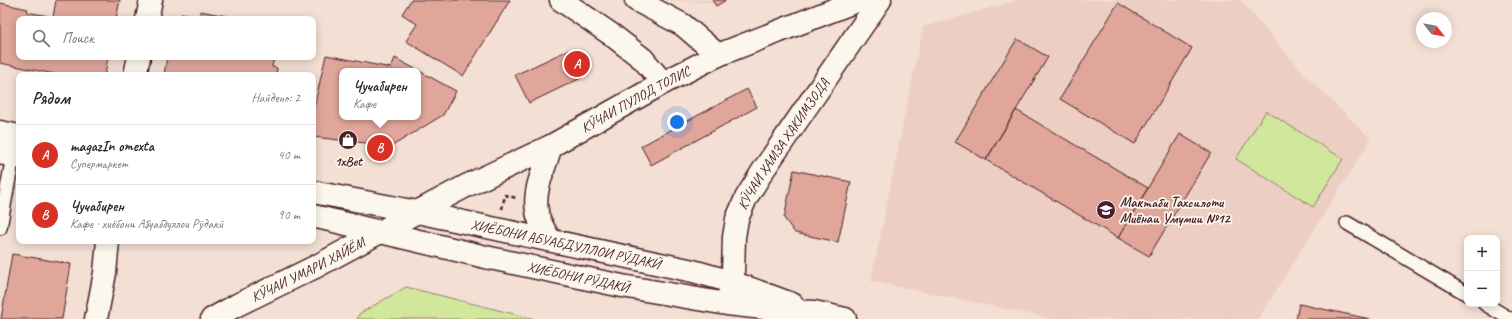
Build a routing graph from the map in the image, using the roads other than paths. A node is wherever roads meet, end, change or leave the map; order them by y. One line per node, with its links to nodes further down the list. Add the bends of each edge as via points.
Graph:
1 (151, 0): 6 (main road)
2 (561, 0): 10 (main road, via 643,59)
3 (636, 0): 7 (main road, via 683,25)
4 (859, 0): 7 (main road, КӮЧАИ ПУЛОД ТОЛИС)
5 (880, 0): 22 (main road, КӮЧАИ ҲАМЗА ХАКИМЗОДА, via 746,198 737,219)
6 (148, 16)
7 (718, 55): 10 (main road, КӮЧАИ ПУЛОД ТОЛИС)
8 (138, 60): 9 (main road)
9 (136, 72)
10 (663, 83): 12 (main road, КӮЧАИ ПУЛОД ТОЛИС)
11 (0, 132): 13 (main road)
12 (551, 146): 15 (main road, КӮЧАИ ПУЛОД ТОЛИС); 20 (main road, via 536,203 539,219)
13 (13, 151): 18 (lane)
14 (316, 193): 15 (main road, ХИЁБОНИ АБУАБДУЛЛОИ РӮДАКӢ)
15 (418, 212): 19 (main road, КӮЧАИ УМАРИ ХАЙЁМ); 20 (main road, ХИЁБОНИ АБУАБДУЛЛОИ РӮДАКӢ)
16 (316, 217): 19 (main road, ХИЁБОНИ РӮДАКӢ)
17 (1347, 223): 23 (lane)
18 (0, 228)
19 (382, 232): 24 (main road, ХИЁБОНИ РӮДАКӢ, via 614,284); 26 (main road, КӮЧАИ УМАРИ ХАЙЁМ, via 317,266)
20 (550, 240): 22 (main road, ХИЁБОНИ АБУАБДУЛЛОИ РӮДАКӢ)
21 (108, 244): 28 (main road)
22 (732, 282): 24 (main road, КӮЧАИ ҲАМЗА ХАКИМЗОДА); 27 (main road, ХИЁБОНИ АБУАБДУЛЛОИ РӮДАКӢ)
23 (1464, 292)
24 (727, 304): 27 (main road, ХИЁБОНИ РӮДАКӢ)
25 (1490, 307): 31 (lane)
26 (240, 312): 29 (main road, КӮЧАИ УМАРИ ХАЙЁМ)
27 (814, 312): 30 (main road, ХИЁБОНИ РӮДАКӢ)
28 (96, 319)
29 (212, 319)
30 (846, 319)
31 (1510, 319)

